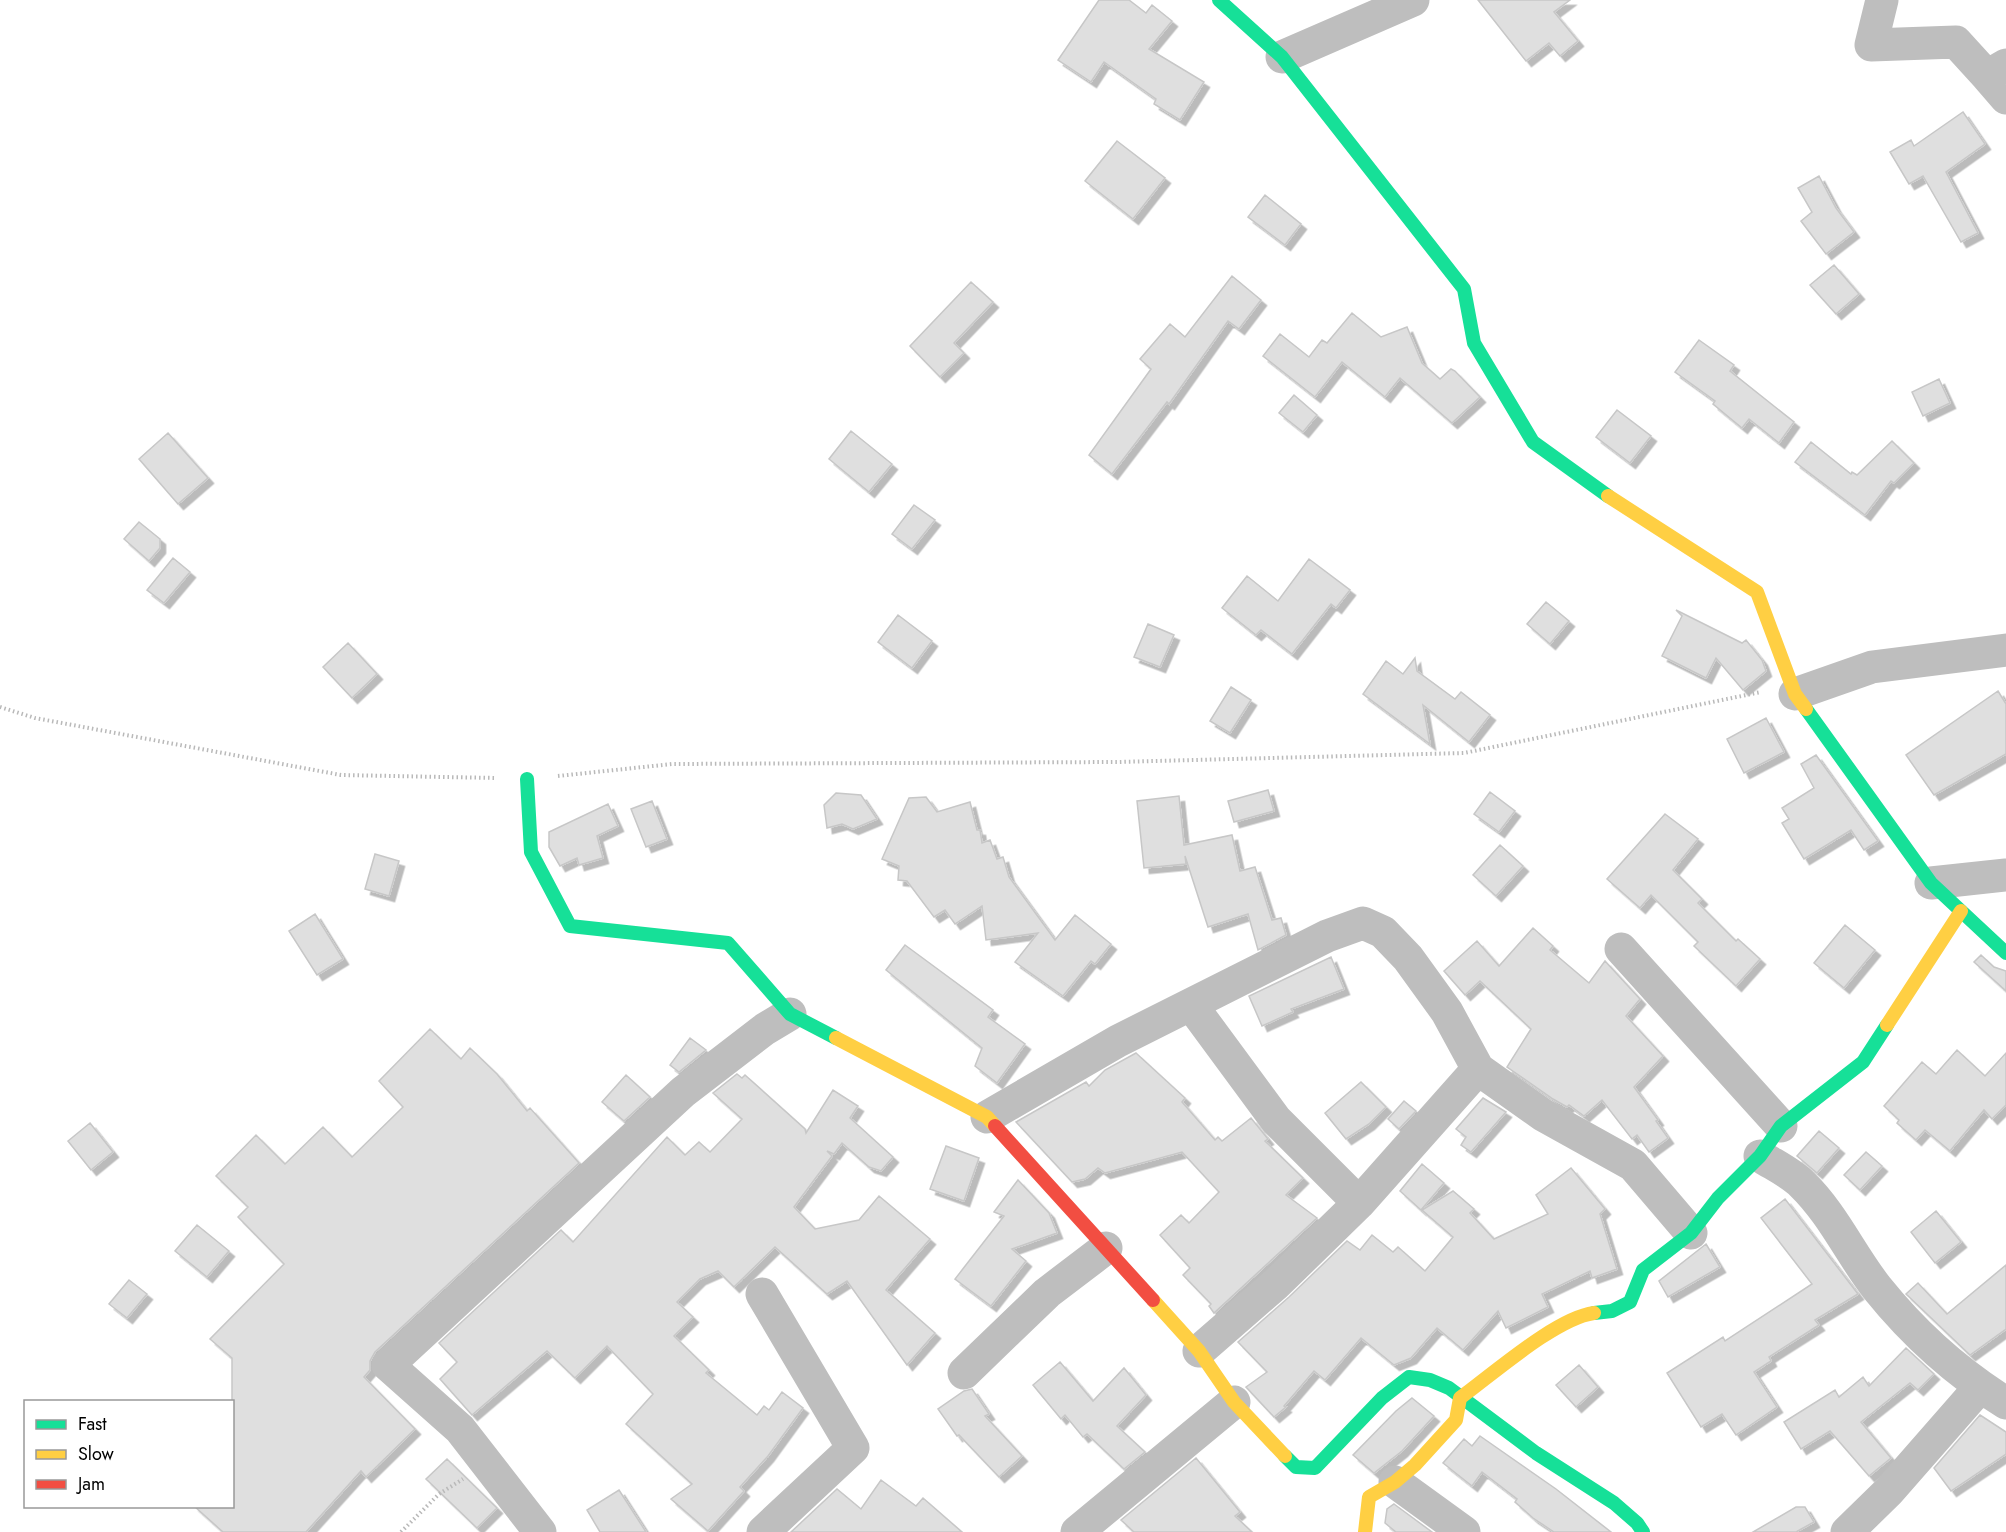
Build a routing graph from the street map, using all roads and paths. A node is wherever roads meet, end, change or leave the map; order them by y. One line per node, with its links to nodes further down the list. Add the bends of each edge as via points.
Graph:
1 (1219, 0): 4 (street)
2 (1413, 0): 4 (street)
3 (1882, 0): 5 (street, via 1871,45 1956,42)
4 (1282, 57): 7 (street, via 1464,289 1474,342 1533,442 1615,501 1757,592)
5 (2000, 80)
6 (2006, 650): 7 (street, via 1872,668)
7 (1795, 694): 9 (path, via 1796,685 1464,753 1117,762 672,764); 11 (street)
8 (0, 707): 9 (path, via 35,718 341,775)
9 (527, 779): 16 (street, via 531,852 570,926 729,943)
10 (2006, 875): 11 (street)
11 (1931, 883): 12 (street)
12 (1961, 911): 14 (street); 19 (street, via 1863,1062)
13 (1621, 949): 19 (street)
14 (2006, 953)
15 (1192, 1006): 17 (street, via 1327,936 1363,922 1383,932 1408,958 1447,1012); 18 (street, via 1118,1041); 21 (street, via 1276,1120)
16 (790, 1014): 18 (street); 30 (street, via 684,1092 388,1365 460,1429)
17 (1478, 1069): 21 (street); 22 (street, via 1543,1114 1633,1165)
18 (987, 1117): 23 (street)
19 (1781, 1126): 20 (street)
20 (1760, 1156): 22 (street, via 1718,1198); 27 (street, via 1802,1183 1876,1287 1922,1340)
21 (1359, 1203): 25 (street, via 1276,1284)
22 (1692, 1233): 28 (street, via 1643,1269 1630,1302 1612,1311 1581,1315 1533,1344)
23 (1106, 1248): 25 (street); 26 (street, via 1047,1293)
24 (762, 1294): 34 (street, via 853,1448)
25 (1199, 1351): 29 (street)
26 (964, 1373)
27 (1993, 1395): 39 (street)
28 (1460, 1398): 29 (street, via 1454,1390 1434,1380 1409,1377 1382,1398 1315,1468 1296,1467); 31 (street, via 1456,1420); 38 (street, via 1617,1506)
29 (1234, 1402): 35 (street)
30 (487, 1465): 32 (path, via 439,1494); 33 (street)
31 (1395, 1482): 36 (street, via 1369,1497); 37 (street)
32 (401, 1532)
33 (540, 1532)
34 (763, 1532)
35 (1077, 1532)
36 (1365, 1532)
37 (1464, 1532)
38 (1643, 1532)
39 (1847, 1532)

